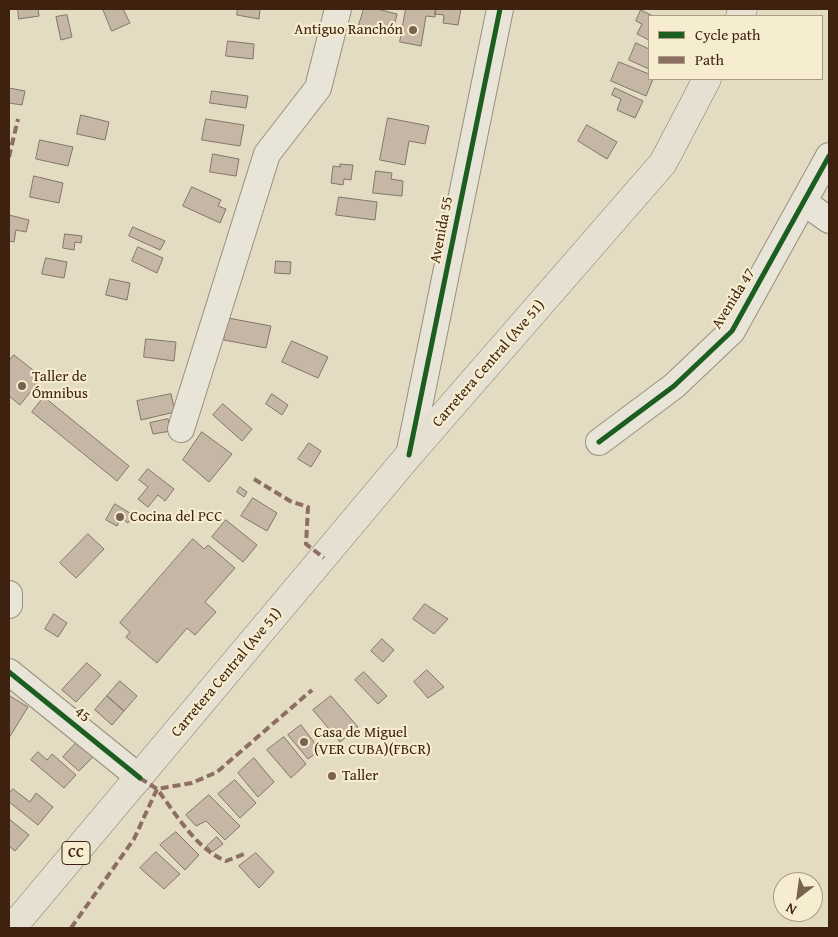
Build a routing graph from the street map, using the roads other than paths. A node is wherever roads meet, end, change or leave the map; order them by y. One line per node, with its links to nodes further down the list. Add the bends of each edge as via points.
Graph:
1 (338, 9): 7 (street, via 318,88 267,154)
2 (500, 9): 9 (street, Avenida 55)
3 (706, 80): 9 (main road, Carretera Central (Ave 51) / CC, via 663,163)
4 (829, 156): 5 (street, Avenida 47)
5 (805, 203): 6 (street); 8 (street, Avenida 47, via 732,331 674,386)
6 (829, 220)
7 (181, 429)
8 (599, 442)
9 (409, 455): 13 (main road, Carretera Central (Ave 51) / CC)
10 (9, 594): 11 (street)
11 (9, 605)
12 (10, 669): 13 (street, 45)
13 (140, 778): 14 (main road, CC)
14 (12, 928)

